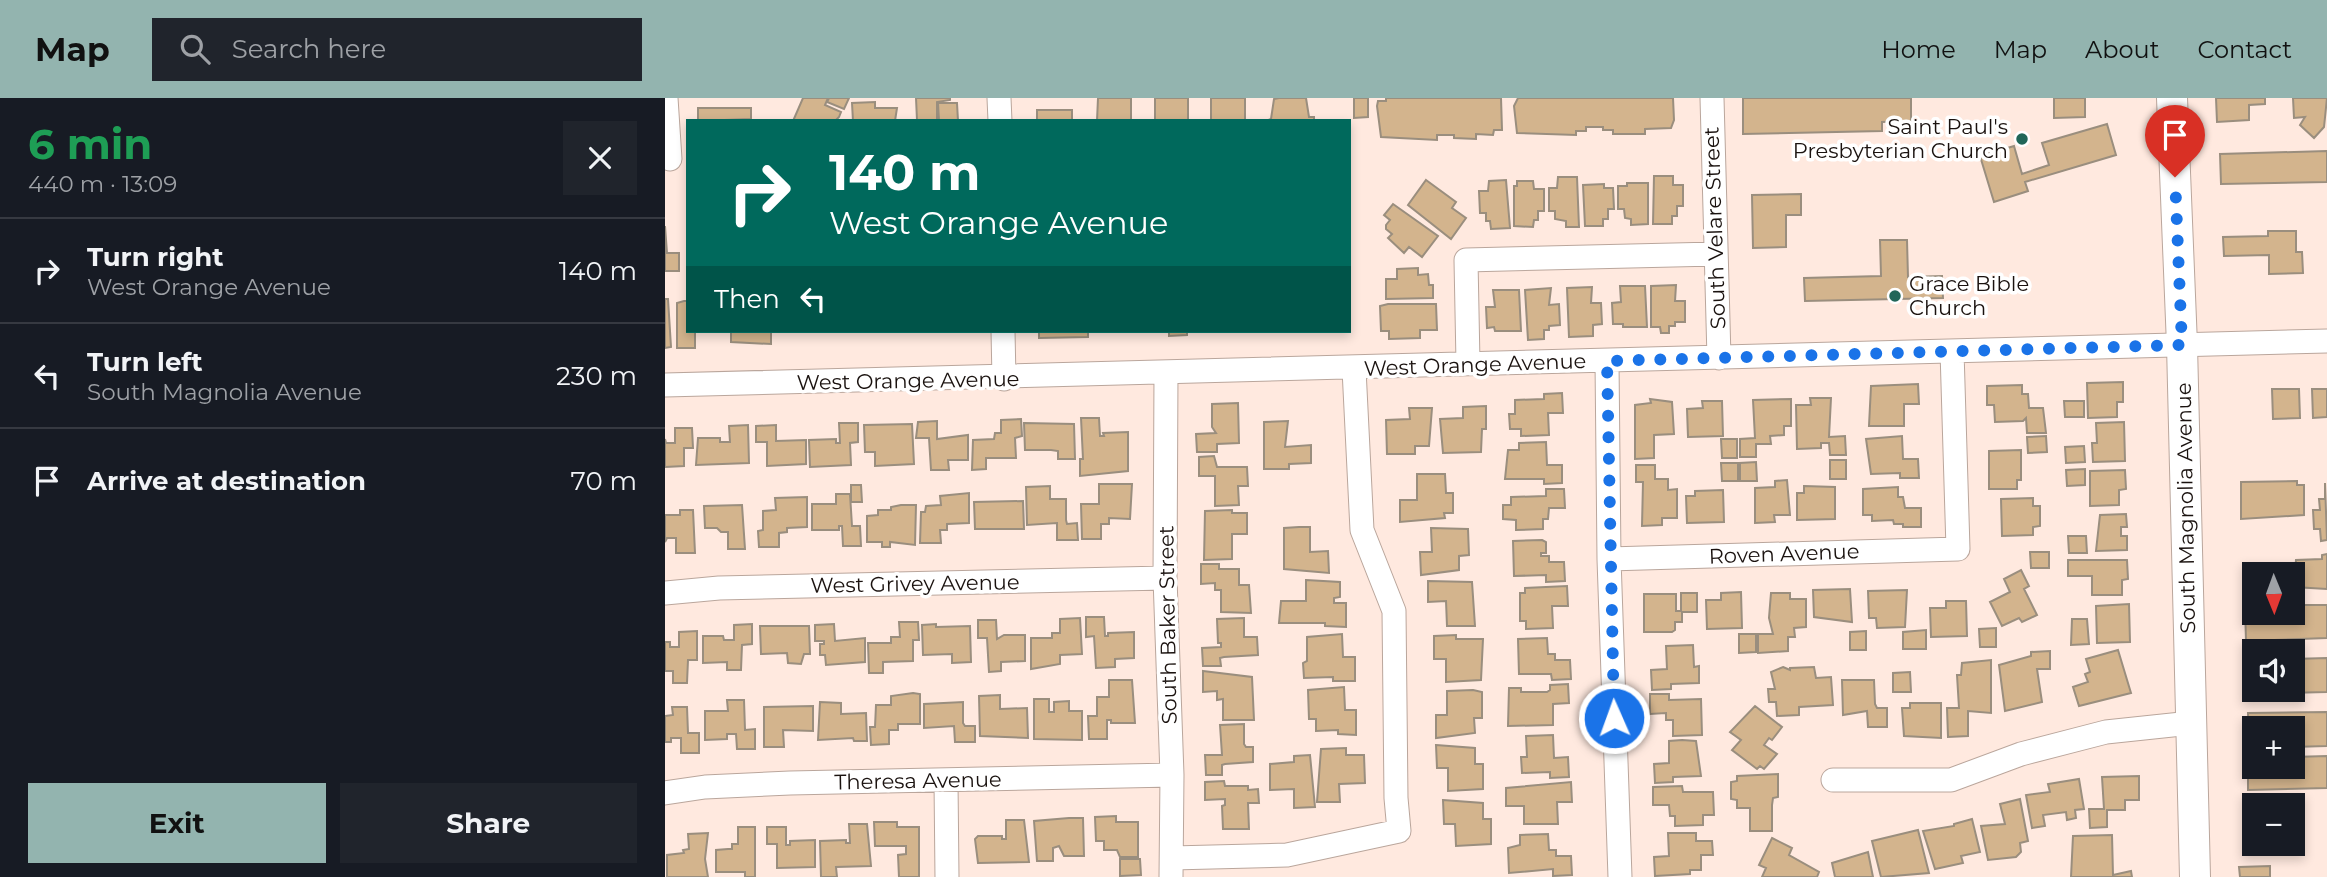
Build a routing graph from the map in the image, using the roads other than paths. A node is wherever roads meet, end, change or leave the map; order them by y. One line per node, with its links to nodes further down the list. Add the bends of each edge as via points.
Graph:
1 (666, 98): 6 (street)
2 (999, 98): 5 (street)
3 (1711, 98): 7 (street, South Velare Street)
4 (2172, 98): 10 (main road, South Magnolia Avenue)
5 (1000, 119)
6 (670, 159)
7 (1716, 254): 12 (street, South Velare Street); 14 (street, via 1466,260)
8 (1003, 333): 17 (street)
9 (2327, 341): 10 (street, West Orange Avenue)
10 (2182, 345): 11 (street, West Orange Avenue); 22 (main road, South Magnolia Avenue)
11 (1952, 351): 12 (street, West Orange Avenue); 19 (street, Roven Avenue, via 1958,549)
12 (1719, 358): 13 (street, West Orange Avenue)
13 (1607, 361): 14 (street, West Orange Avenue); 19 (street)
14 (1468, 363): 15 (street, West Orange Avenue)
15 (1354, 369): 16 (street, West Orange Avenue); 27 (street, via 1362,530 1394,611 1399,831 1287,855)
16 (1166, 374): 17 (street, West Orange Avenue); 20 (street, South Baker Street)
17 (1004, 379): 18 (street, West Orange Avenue)
18 (665, 386)
19 (1609, 559): 29 (street)
20 (1165, 578): 21 (street, West Grivey Avenue); 23 (street, South Baker Street)
21 (665, 593)
22 (2191, 723): 24 (street, via 2106,732 2021,754 1951,780); 30 (main road, South Magnolia Avenue)
23 (1172, 775): 25 (street, Theresa Avenue); 27 (street, South Baker Street)
24 (1833, 780)
25 (946, 781): 26 (street, Theresa Avenue, via 765,784); 28 (street)
26 (665, 793)
27 (1172, 868)
28 (947, 877)
29 (1620, 877)
30 (2195, 877)

